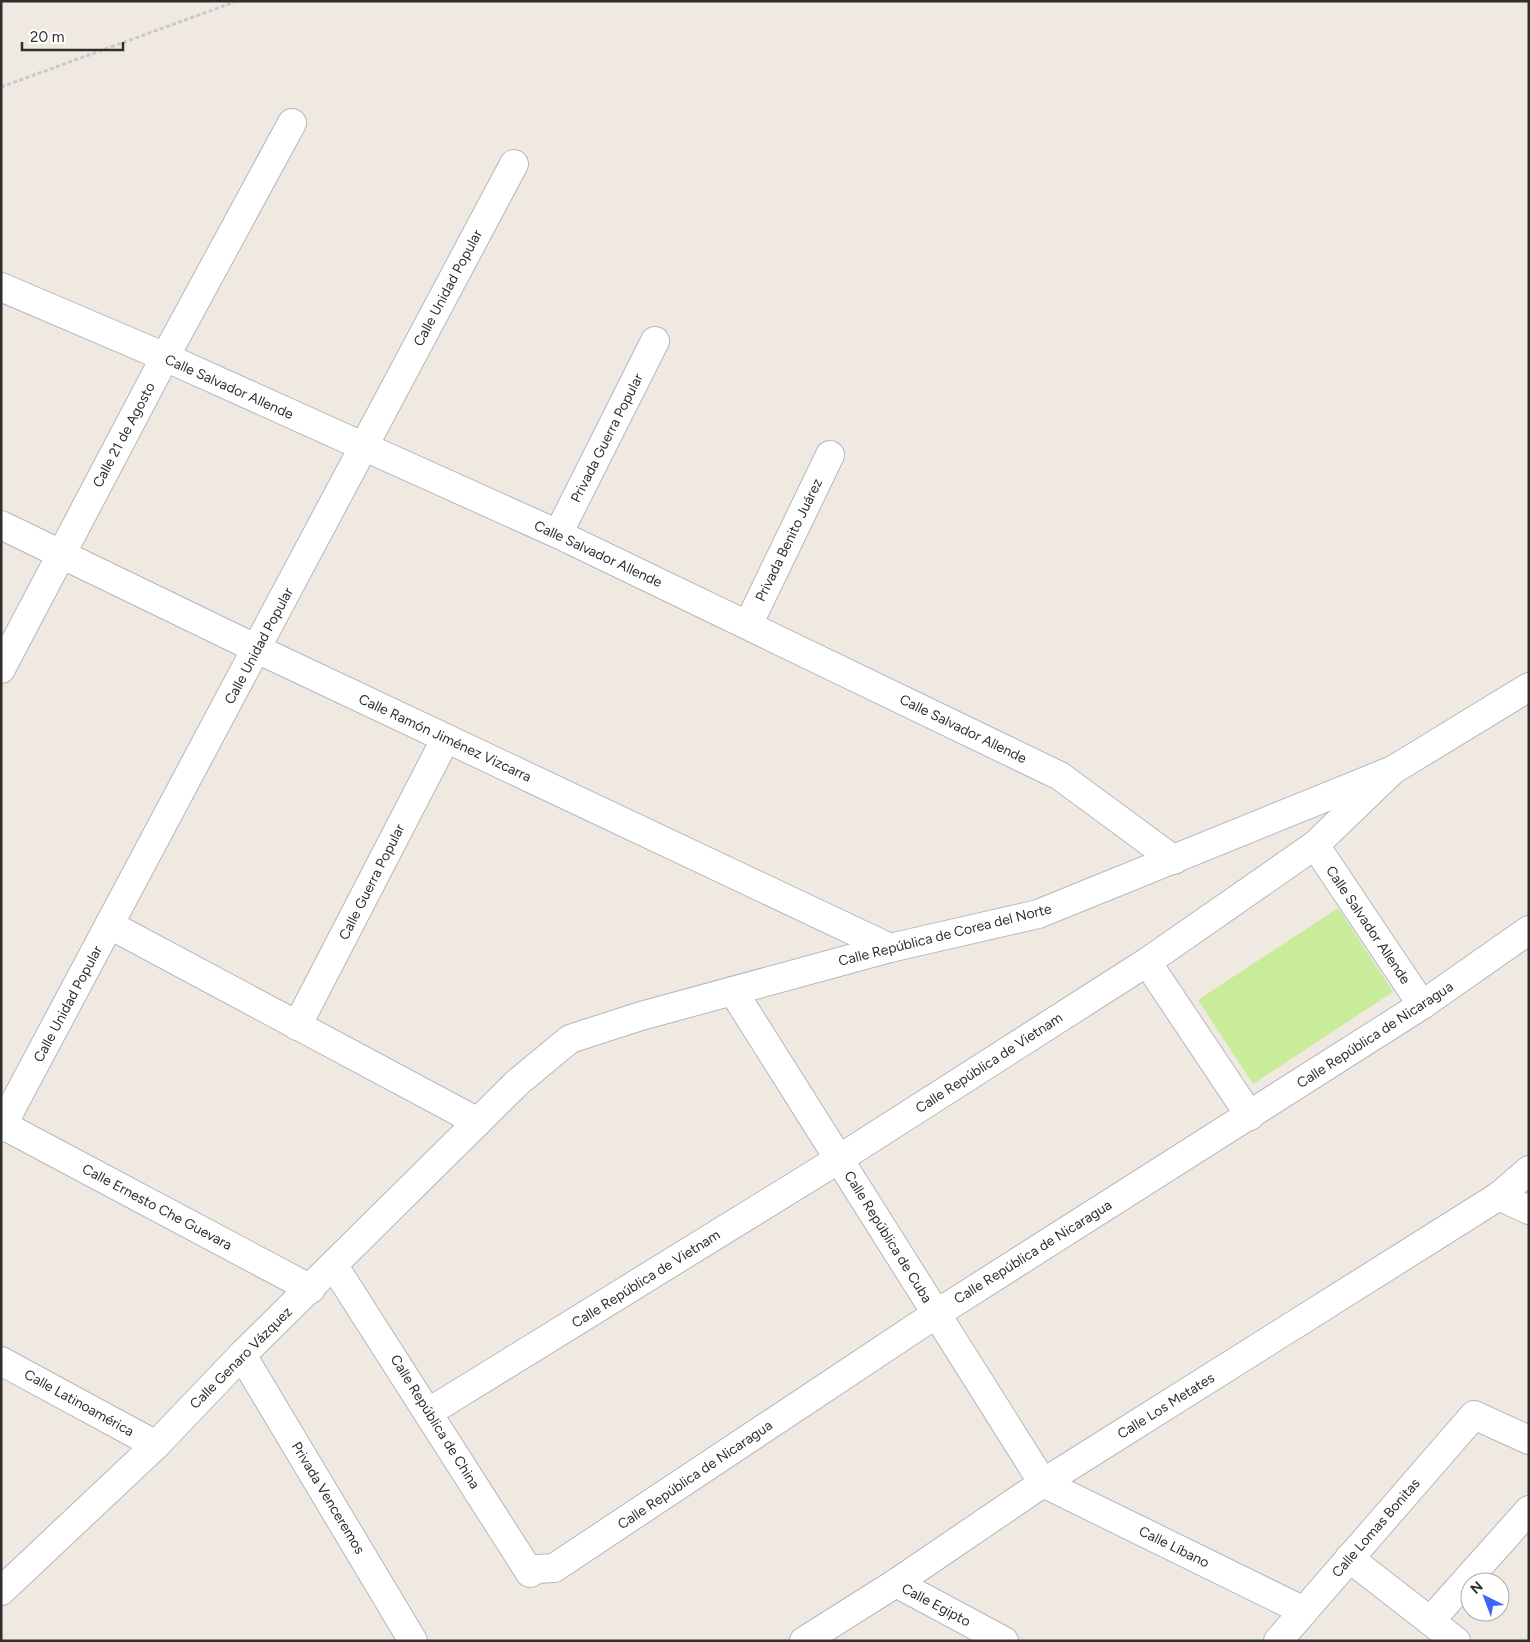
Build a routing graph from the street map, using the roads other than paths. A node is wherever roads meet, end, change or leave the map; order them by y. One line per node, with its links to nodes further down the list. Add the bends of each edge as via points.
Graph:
1 (292, 123): 5 (street, Calle 21 de Agosto)
2 (514, 164): 6 (street, Calle Unidad Popular)
3 (1, 287): 5 (street, Calle Salvador Allende)
4 (655, 341): 9 (street, Privada Guerra Popular)
5 (165, 357): 6 (street, Calle Salvador Allende); 10 (street, Calle 21 de Agosto)
6 (363, 448): 9 (street, Calle Salvador Allende); 12 (street, Calle Unidad Popular)
7 (830, 455): 11 (street, Privada Benito Juárez)
8 (1, 525): 10 (street, Calle Ramón Jiménez Vizcarra)
9 (558, 534): 11 (street, Calle Salvador Allende)
10 (62, 554): 12 (street, Calle Ramón Jiménez Vizcarra); 13 (street, Calle 21 de Agosto)
11 (748, 625): 18 (street, Calle Salvador Allende, via 1060,776)
12 (257, 649): 15 (street, Calle Ramón Jiménez Vizcarra); 19 (street, Calle Unidad Popular)
13 (1, 669)
14 (1529, 687): 16 (street, Calle República de Vietnam)
15 (446, 738): 21 (street, Calle Ramón Jiménez Vizcarra); 25 (street, Calle Guerra Popular)
16 (1393, 770): 17 (street, Calle República de Vietnam); 18 (street, Calle República de Corea del Norte)
17 (1315, 845): 22 (street, Calle República de Vietnam); 24 (street, Calle Salvador Allende)
18 (1174, 860): 21 (street, Calle República de Corea del Norte, via 1038,914)
19 (110, 925): 25 (street); 29 (street, Calle Unidad Popular)
20 (1529, 930): 24 (street, Calle República de Nicaragua)
21 (890, 948): 23 (street, Calle República de Corea del Norte)
22 (1147, 962): 27 (street); 30 (street, Calle República de Vietnam)
23 (733, 991): 26 (street, Calle República de Corea del Norte); 30 (street, Calle República de Cuba)
24 (1422, 1005): 27 (street, Calle República de Nicaragua)
25 (297, 1026): 28 (street)
26 (570, 1039): 28 (street, Calle Genaro Vázquez, via 518,1082)
27 (1250, 1116): 36 (street, Calle República de Nicaragua)
28 (478, 1122): 34 (street, Calle Genaro Vázquez)
29 (2, 1127): 35 (street, Calle Ernesto Che Guevara)
30 (839, 1159): 36 (street, Calle República de Cuba); 39 (street, Calle República de Vietnam)
31 (1529, 1170): 32 (street, Calle Los Metates)
32 (1499, 1196): 33 (street); 42 (street, Calle Los Metates)
33 (1529, 1210)
34 (334, 1266): 35 (street, Calle Genaro Vázquez); 39 (street, Calle República de China)
35 (311, 1289): 37 (street, Calle Genaro Vázquez)
36 (936, 1314): 42 (street, Calle República de Cuba); 45 (street, Calle República de Nicaragua, via 554,1568)
37 (242, 1355): 41 (street, Calle Genaro Vázquez); 50 (street, Privada Venceremos)
38 (1, 1361): 41 (street, Calle Latinoamérica)
39 (429, 1412): 45 (street, Calle República de China, via 530,1573)
40 (1529, 1440): 44 (street, Calle Lomas Bonitas, via 1474,1415)
41 (156, 1445): 47 (street, Calle Genaro Vázquez)
42 (1043, 1483): 46 (street, Calle Los Metates); 48 (street, Calle Líbano)
43 (1529, 1510): 49 (street)
44 (1349, 1558): 48 (street, Calle Lomas Bonitas); 49 (street)
45 (537, 1569)
46 (896, 1582): 51 (street, Calle Los Metates); 52 (street, Calle Egipto)
47 (1, 1591)
48 (1304, 1611): 53 (street, Calle Lomas Bonitas)
49 (1430, 1621): 54 (street)
50 (413, 1641)
51 (804, 1641)
52 (1004, 1641)
53 (1278, 1641)
54 (1456, 1641)

